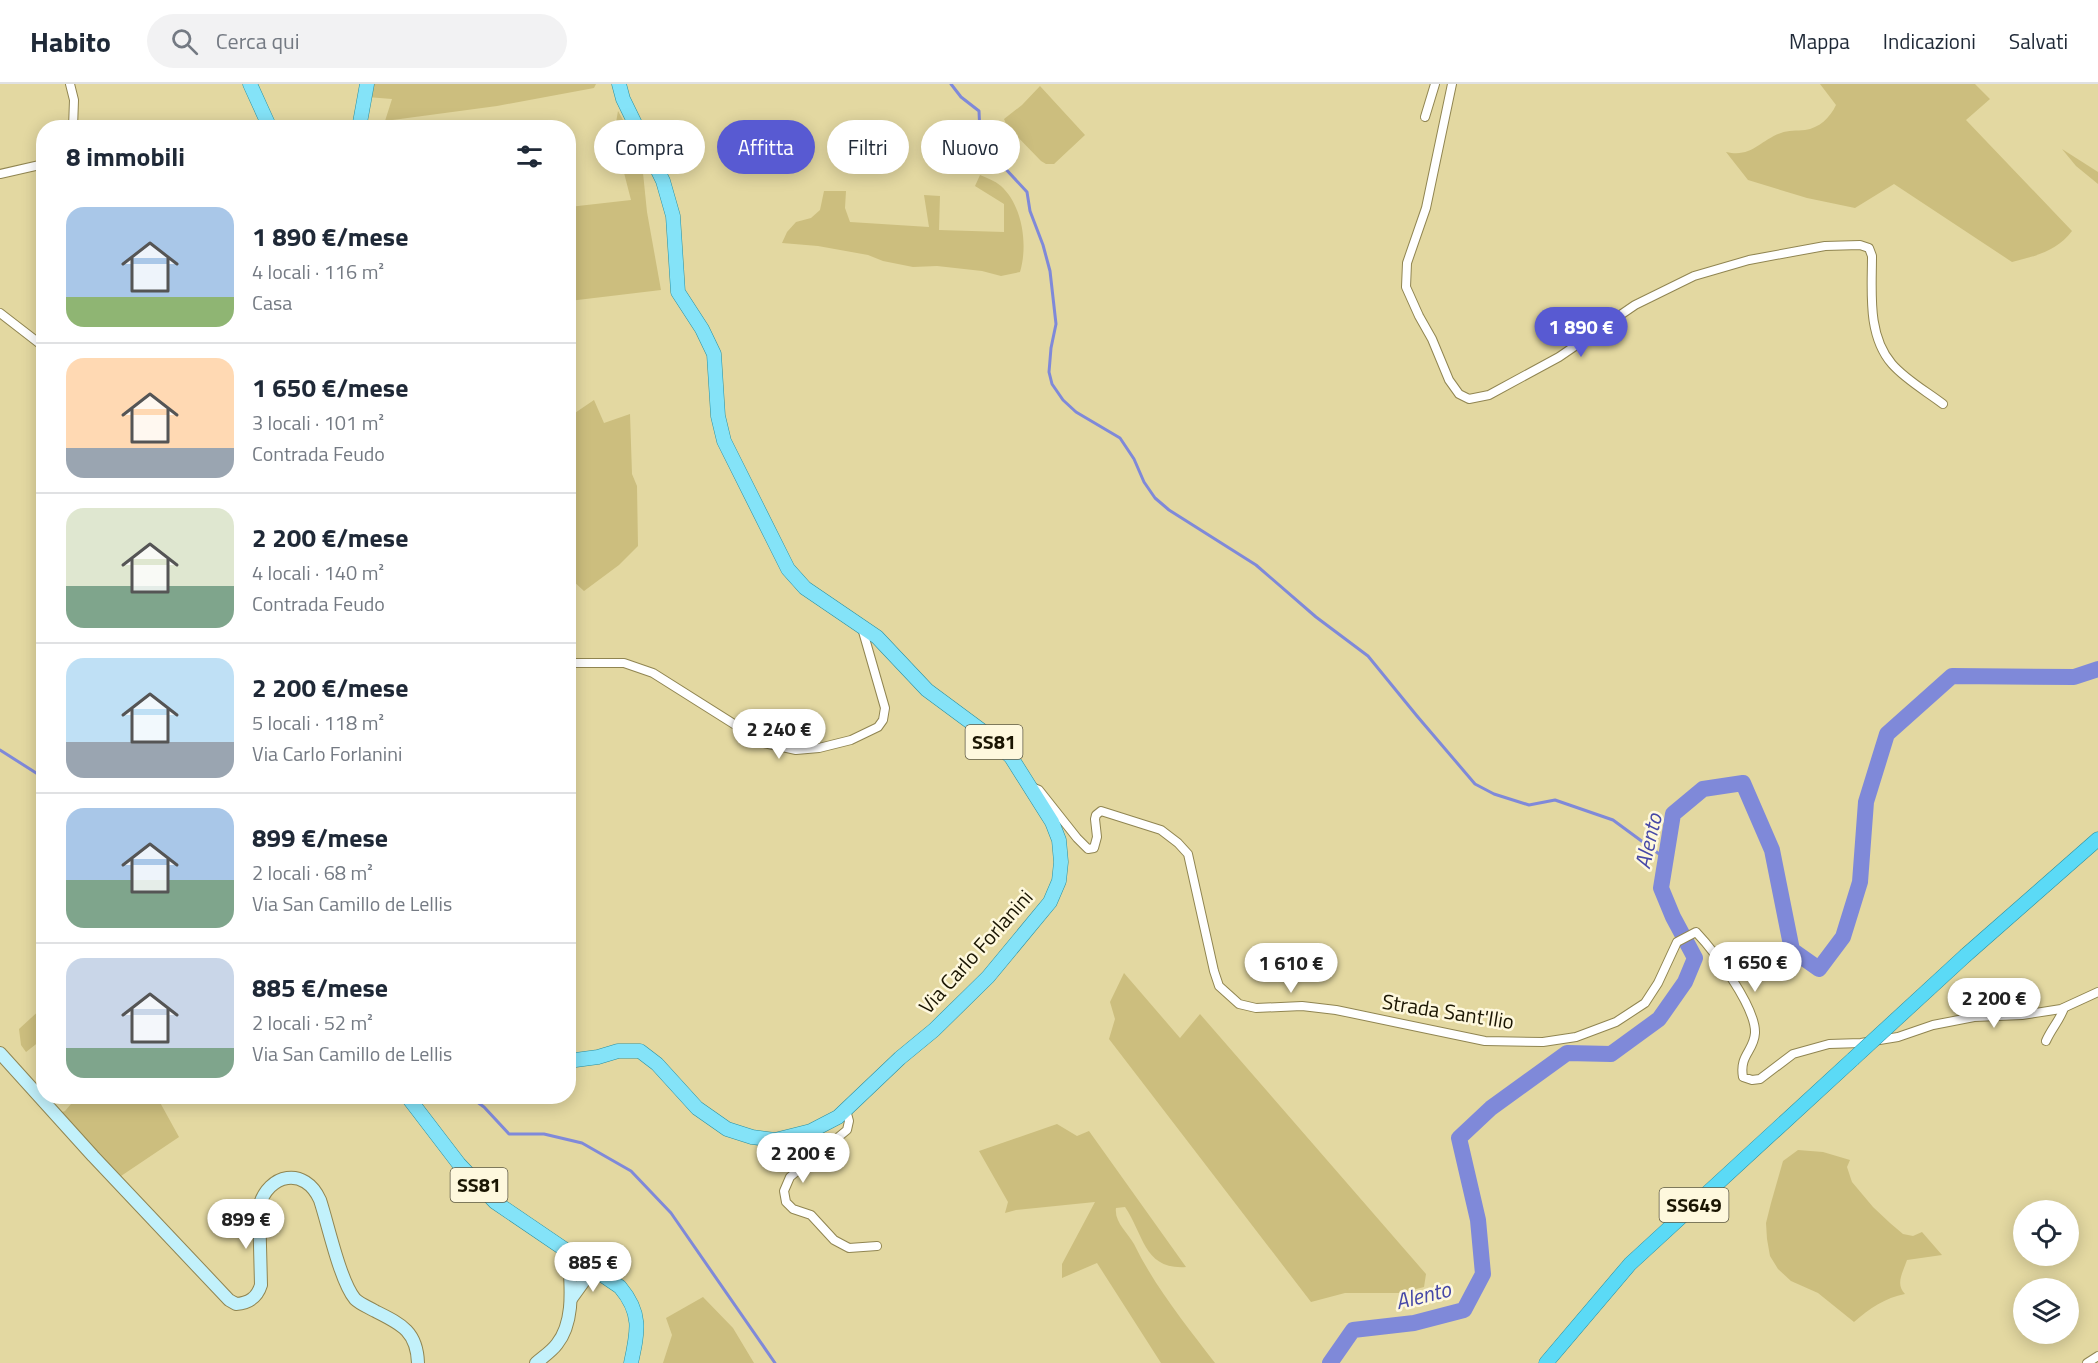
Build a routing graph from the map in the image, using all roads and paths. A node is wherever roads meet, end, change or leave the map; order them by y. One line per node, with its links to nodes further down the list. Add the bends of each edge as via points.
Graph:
1 (70, 84): 8 (street, via 75,100)
2 (250, 84): 9 (main road)
3 (367, 84): 10 (main road)
4 (619, 84): 16 (main road, Via Carlo Forlanini / SS81, via 663,181 673,216 678,292 714,354 718,416 724,441 788,569 805,588)
5 (1435, 84): 7 (street)
6 (1452, 84): 15 (street, via 1426,208 1407,263 1406,287 1459,394 1469,399 1489,395 1559,357 1635,305 1694,276 1749,260 1814,248 1860,246 1869,248 1872,256 1873,320 1880,346 1901,373)
7 (1425, 117)
8 (74, 120)
9 (266, 120)
10 (360, 120)
11 (36, 166): 12 (street)
12 (0, 174)
13 (0, 313): 14 (street)
14 (36, 341)
15 (1944, 404)
16 (862, 627): 17 (street, via 885,708 883,720 878,727 851,740 819,748 796,750 764,743 653,673 624,663); 18 (main road, Via Carlo Forlanini / SS81, via 877,637 927,690 1011,757)
17 (576, 663)
18 (1031, 787): 21 (street, Strada Sant'Ilio, via 1040,790 1088,849 1094,848 1095,819 1101,812 1161,830 1178,843 1188,854 1193,870 1219,986 1239,1005 1336,1010 1485,1041 1544,1042 1576,1037 1616,1022 1645,1003 1677,942 1696,932 1715,952 1748,1008 1755,1032 1741,1064 1744,1077 1760,1079 1793,1054 1829,1044 1898,1037 1974,1017); 28 (main road, Via Carlo Forlanini / SS81, via 1059,840 1060,871 1050,902 988,977)
19 (2098, 839): 37 (highway, SS649, bridge, via 1630,1264)
20 (2098, 992): 21 (street)
21 (2064, 1008): 22 (street)
22 (2046, 1041)
23 (0, 1053): 25 (main road)
24 (576, 1059): 28 (main road, Via Carlo Forlanini / SS81, via 629,1049 640,1051 697,1108 727,1129 752,1137 792,1137 812,1131)
25 (36, 1093)
26 (46, 1104): 34 (main road, via 236,1304 257,1296 261,1285 262,1196 269,1186 282,1179 308,1183 317,1192 347,1286 357,1301 409,1332 417,1346)
27 (413, 1104): 30 (main road, SS81, via 459,1164 495,1202)
28 (846, 1110): 29 (street, via 847,1130 790,1177 784,1191 786,1202 811,1215 834,1240 849,1248)
29 (877, 1246)
30 (569, 1254): 31 (main road, SS81); 32 (main road)
31 (592, 1270): 32 (main road); 36 (main road, SS81, via 620,1287 636,1313 637,1334)
32 (571, 1299): 35 (main road, via 566,1327 558,1343)
33 (2098, 1356): 38 (street)
34 (418, 1363)
35 (536, 1363)
36 (631, 1363)
37 (1546, 1363)
38 (2087, 1363)

